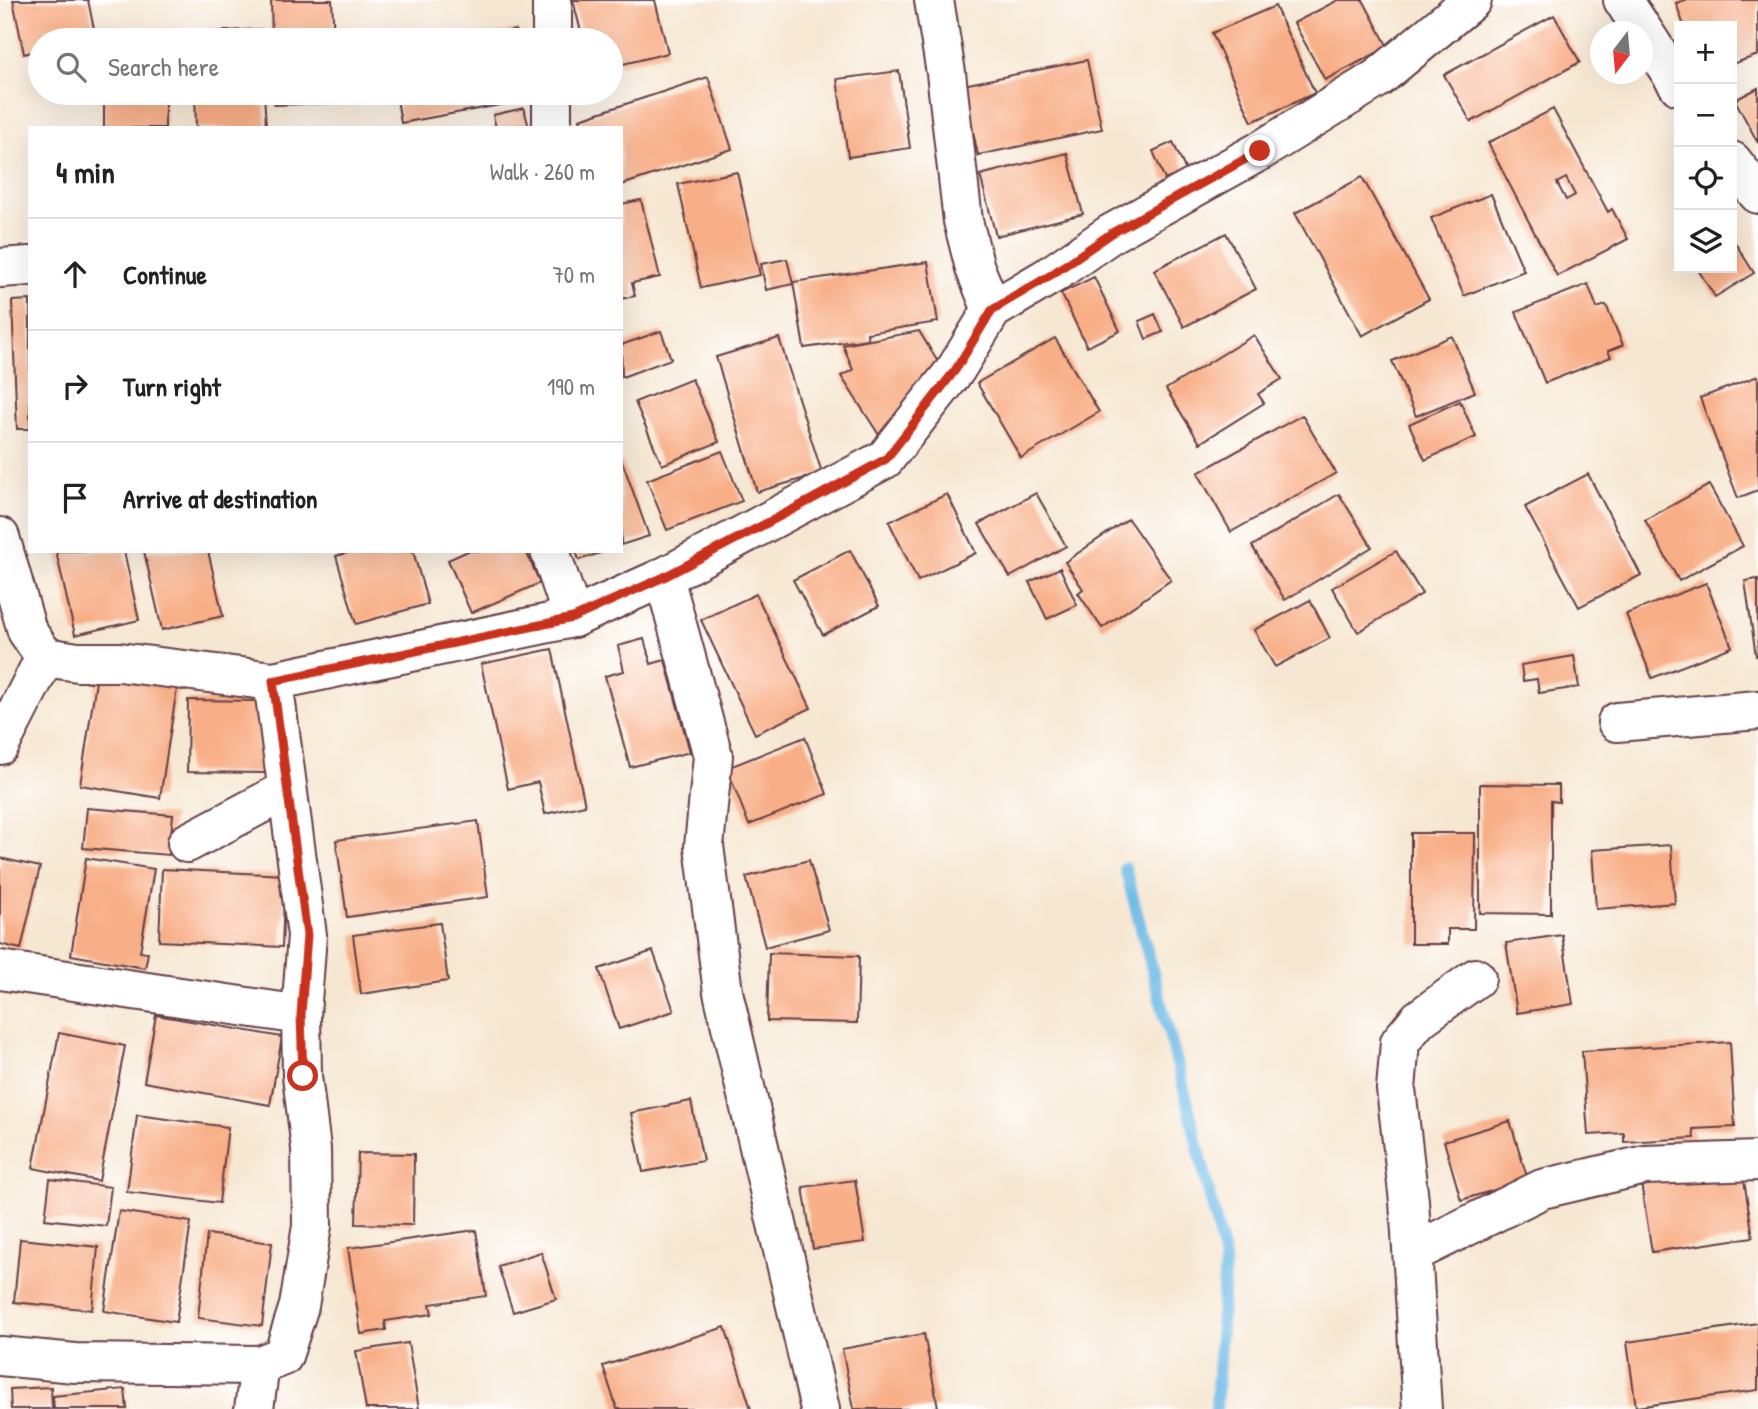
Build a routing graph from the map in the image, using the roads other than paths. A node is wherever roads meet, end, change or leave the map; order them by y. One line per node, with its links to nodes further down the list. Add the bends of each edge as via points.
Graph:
1 (552, 0): 5 (street)
2 (934, 0): 13 (street, via 963,220)
3 (1472, 0): 13 (street, via 1378,78 1260,151 1112,233)
4 (1623, 0): 6 (street)
5 (552, 28)
6 (1678, 84)
7 (552, 105): 8 (street)
8 (552, 126)
9 (1737, 167): 10 (street)
10 (1758, 194)
11 (28, 265): 12 (street)
12 (0, 268)
13 (992, 310): 16 (street, via 956,369 886,459)
14 (0, 537): 18 (street, via 27,631)
15 (551, 553): 17 (street)
16 (664, 577): 17 (street); 33 (street, via 713,755 704,846 723,992)
17 (573, 618): 19 (street)
18 (45, 657): 19 (street); 22 (street)
19 (273, 681): 23 (street)
20 (1758, 710): 21 (street)
21 (1617, 722)
22 (0, 745)
23 (287, 790): 24 (street); 27 (street, via 307,935)
24 (187, 843)
25 (0, 970): 27 (street)
26 (1476, 978): 29 (street, via 1419,1019 1399,1042 1396,1089)
27 (301, 1015): 31 (street, via 312,1226 299,1306 283,1356)
28 (1758, 1161): 29 (street, via 1645,1165 1542,1189)
29 (1413, 1253): 34 (street)
30 (0, 1356): 31 (street, via 75,1363)
31 (260, 1364): 32 (street)
32 (254, 1409)
33 (820, 1409)
34 (1422, 1409)

